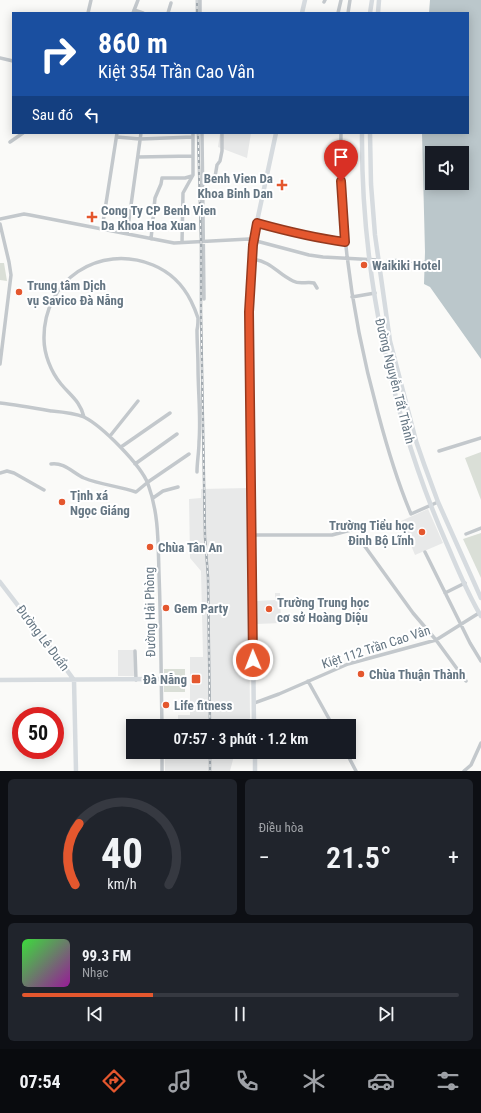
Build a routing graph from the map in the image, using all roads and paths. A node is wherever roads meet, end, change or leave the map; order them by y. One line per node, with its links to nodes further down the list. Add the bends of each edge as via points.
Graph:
1 (91, 0): 10 (street)
2 (138, 0): 11 (street)
3 (200, 0): 13 (street)
4 (304, 0): 14 (main road)
5 (341, 0): 15 (street)
6 (350, 0): 16 (street)
7 (372, 0): 17 (main road)
8 (379, 0): 18 (main road)
9 (171, 3): 12 (street)
10 (88, 12)
11 (134, 12)
12 (168, 12)
13 (200, 12)
14 (303, 12)
15 (338, 12)
16 (348, 12)
17 (370, 12)
18 (378, 12)
19 (0, 58): 20 (street)
20 (12, 60)
21 (22, 134): 32 (street)
22 (141, 134): 31 (street)
23 (202, 134): 44 (street)
24 (222, 134): 36 (street, via 222,151)
25 (276, 134): 38 (main road)
26 (341, 134): 45 (street)
27 (362, 134): 49 (main road, Đường Nguyễn Tất Thành)
28 (370, 134): 50 (main road, Đường Nguyễn Tất Thành, via 371,184)
29 (117, 135): 31 (street); 40 (street)
30 (193, 135): 31 (street); 33 (street)
31 (140, 139): 34 (street)
32 (10, 142)
33 (193, 156): 34 (street); 35 (street)
34 (138, 157): 41 (street)
35 (192, 176): 42 (street, via 162,178 156,193); 46 (street, via 183,193)
36 (215, 177)
37 (0, 220): 40 (street, via 24,214)
38 (257, 223): 43 (main road); 45 (street, via 292,233)
39 (0, 224): 56 (street, via 11,275)
40 (102, 229): 41 (street)
41 (127, 234): 42 (street)
42 (151, 239): 46 (street)
43 (253, 240): 44 (street); 47 (main road); 48 (street, via 309,255)
44 (203, 242): 46 (street); 54 (street)
45 (345, 242): 48 (street)
46 (182, 243)
47 (252, 259): 51 (street, via 270,264 294,282 311,282); 83 (main road, via 249,318)
48 (347, 259): 49 (street); 53 (street)
49 (370, 260): 50 (street); 52 (main road, Đường Nguyễn Tất Thành)
50 (378, 260): 58 (main road, Đường Nguyễn Tất Thành, via 390,341)
51 (317, 288)
52 (375, 294): 53 (street); 59 (main road, Đường Nguyễn Tất Thành, via 382,338)
53 (352, 297): 79 (street, via 374,400 404,497 411,514)
54 (204, 299)
55 (0, 316): 56 (street)
56 (6, 317): 57 (street)
57 (0, 364)
58 (403, 388): 59 (main road); 78 (main road, Đường Nguyễn Tất Thành, via 416,441)
59 (396, 391): 79 (main road, Đường Nguyễn Tất Thành, via 412,454)
60 (138, 401): 65 (street)
61 (0, 403): 63 (street, Đường Hải Phòng)
62 (170, 413): 67 (street)
63 (84, 418): 65 (street, Đường Hải Phòng); 72 (street, via 80,404 57,379 48,357 44,338 46,320 53,299 84,267 116,258 144,261 173,277 188,295 198,318)
64 (177, 434): 71 (street)
65 (110, 436): 67 (street, Đường Hải Phòng)
66 (481, 438): 68 (street)
67 (121, 447): 71 (street, Đường Hải Phòng)
68 (439, 452)
69 (189, 454): 74 (street)
70 (51, 464): 74 (street, via 57,463 84,478 136,492)
71 (135, 464): 74 (street, Đường Hải Phòng)
72 (197, 472)
73 (0, 473): 76 (street, via 14,473)
74 (148, 482): 77 (street, Đường Hải Phòng)
75 (178, 487): 77 (street, via 166,490)
76 (44, 490)
77 (153, 498): 95 (street, Đường Hải Phòng, via 158,542)
78 (438, 502): 79 (street); 89 (main road, Đường Nguyễn Tất Thành)
79 (431, 506): 87 (main road, Đường Nguyễn Tất Thành)
80 (481, 528): 82 (street)
81 (351, 530): 83 (street, via 332,535)
82 (466, 534)
83 (252, 535): 101 (main road)
84 (362, 541): 92 (street, via 413,613)
85 (424, 552): 88 (street)
86 (0, 582): 97 (main road, Đường Lê Duẩn)
87 (465, 583): 88 (street); 90 (main road, Đường Nguyễn Tất Thành)
88 (445, 593): 91 (street)
89 (481, 598)
90 (480, 614): 91 (street, Kiệt 112 Trần Cao Vân)
91 (460, 624): 92 (street, Kiệt 112 Trần Cao Vân); 94 (street)
92 (436, 640): 99 (street, Kiệt 112 Trần Cao Vân, via 348,664); 100 (street)
93 (135, 651): 98 (street)
94 (481, 661)
95 (161, 679): 98 (main road); 102 (street, Đường Hải Phòng)
96 (0, 680): 97 (main road)
97 (74, 680): 98 (main road); 109 (main road, Đường Lê Duẩn)
98 (136, 680)
99 (308, 681): 101 (street, Kiệt 112 Trần Cao Vân); 104 (street)
100 (466, 681)
101 (254, 702): 103 (main road)
102 (162, 719)
103 (254, 719)
104 (329, 719)
105 (481, 743): 113 (street, via 472,765)
106 (162, 759): 110 (street)
107 (255, 759): 111 (main road)
108 (350, 759): 112 (street)
109 (76, 771)
110 (162, 771)
111 (255, 771)
112 (356, 771)
113 (464, 771)

